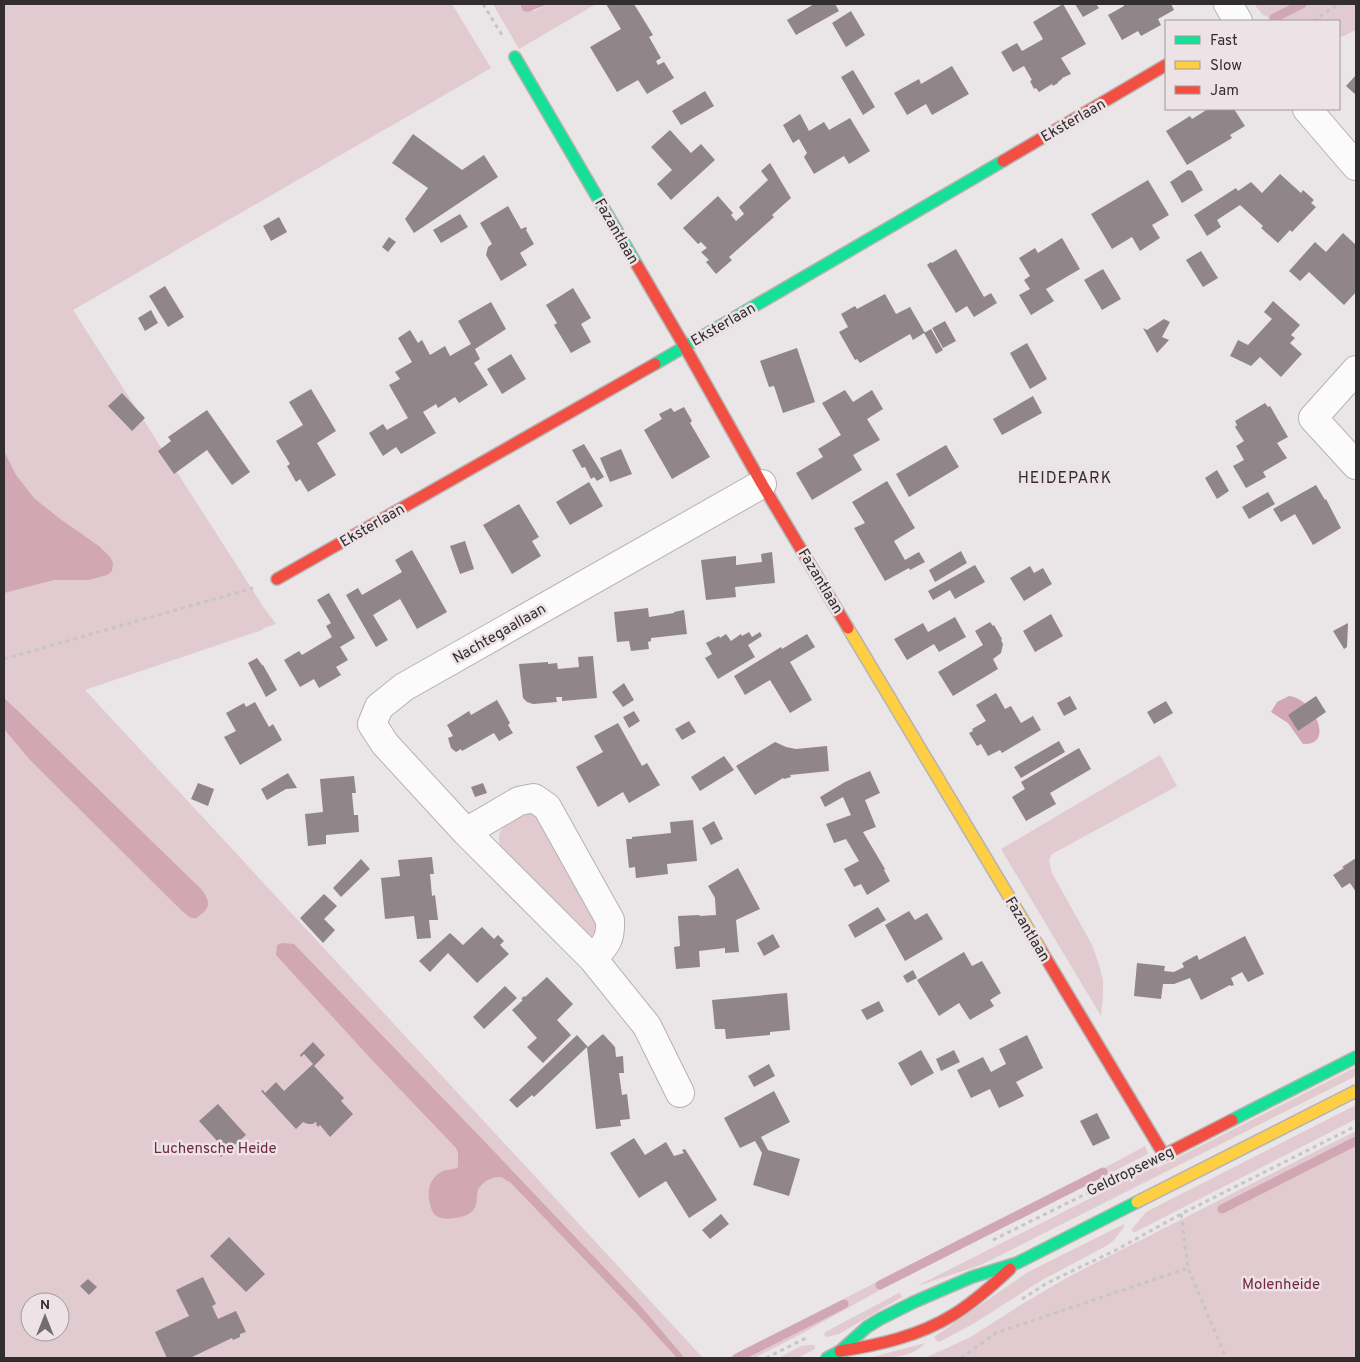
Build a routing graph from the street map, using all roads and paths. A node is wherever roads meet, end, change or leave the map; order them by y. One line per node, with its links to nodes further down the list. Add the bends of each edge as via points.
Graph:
1 (483, 4): 6 (path)
2 (1228, 4): 4 (street)
3 (1338, 4): 5 (path)
4 (1237, 20)
5 (1314, 20)
6 (516, 57): 10 (street, Fazantlaan)
7 (1165, 66): 10 (street, Eksterlaan)
8 (1308, 110): 9 (street)
9 (1356, 166)
10 (685, 347): 13 (street, Fazantlaan); 14 (street, Eksterlaan)
11 (1352, 385): 12 (street, via 1313,418)
12 (1356, 465)
13 (762, 484): 16 (street, Nachtegaallaan, via 404,687 379,706 372,724 386,744); 22 (street, Fazantlaan)
14 (278, 579): 15 (path)
15 (4, 659)
16 (466, 832): 17 (street, Nachtegaallaan); 17 (street, via 519,801 534,798 547,807 610,920 611,932 607,942)
17 (594, 959): 20 (street, Nachtegaallaan, via 647,1026)
18 (1356, 1057): 22 (street, Geldropseweg)
19 (1356, 1091): 26 (street, Geldropseweg)
20 (680, 1093)
21 (1356, 1126): 23 (path)
22 (1164, 1155): 24 (path, Geldropseweg)
23 (1180, 1214): 25 (path); 27 (path)
24 (990, 1241)
25 (1116, 1250)
26 (1017, 1263): 28 (street, Geldropseweg, via 972,1277 880,1319); 28 (street, Geldropseweg, via 952,1316 926,1329 876,1345)
27 (1188, 1268): 30 (path, via 996,1333); 31 (path)
28 (840, 1352): 29 (street, Geldropseweg)
29 (827, 1358)
30 (961, 1358)
31 (1226, 1358)

